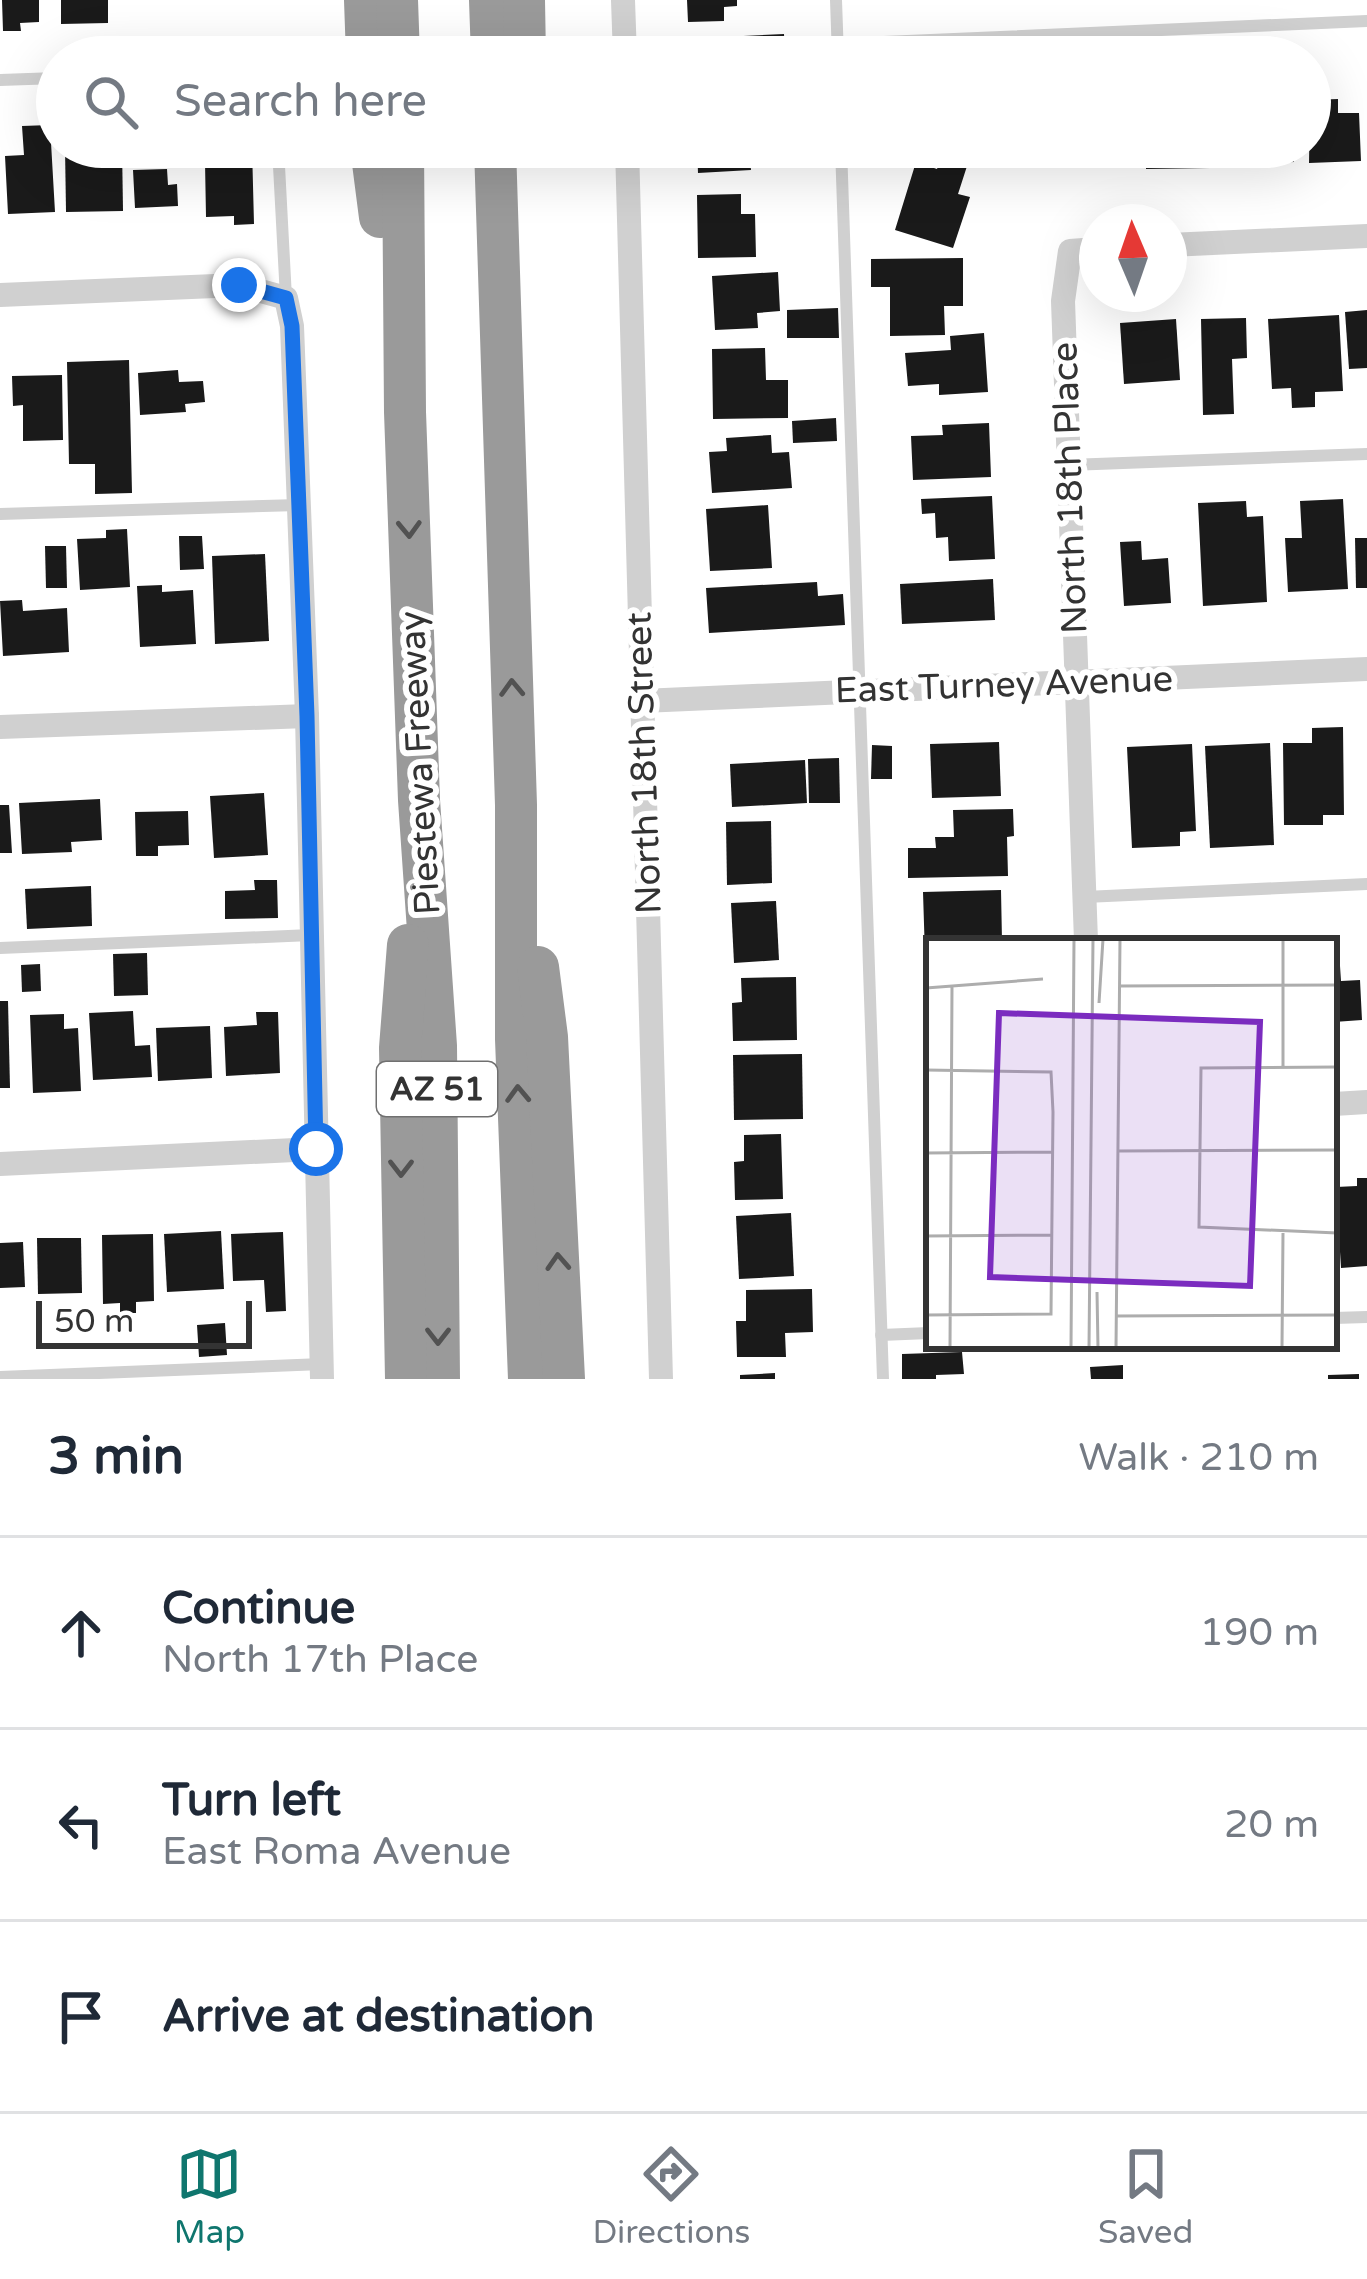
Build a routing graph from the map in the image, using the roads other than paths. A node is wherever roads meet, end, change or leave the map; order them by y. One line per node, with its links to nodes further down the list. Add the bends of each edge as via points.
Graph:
1 (365, 0): 8 (highway)
2 (397, 0): 9 (highway)
3 (490, 0): 10 (highway)
4 (524, 0): 11 (highway)
5 (623, 0): 12 (street)
6 (836, 0): 13 (lane)
7 (1367, 21): 14 (lane)
8 (366, 36)
9 (398, 36)
10 (491, 36)
11 (525, 36)
12 (624, 36)
13 (837, 36)
14 (1093, 36)
15 (36, 79): 16 (lane)
16 (0, 80)
17 (279, 168): 28 (lane)
18 (374, 168): 29 (highway)
19 (403, 168): 29 (highway, Piestewa Freeway / AZ 51)
20 (496, 168): 30 (highway, AZ 51)
21 (524, 168): 30 (highway)
22 (628, 168): 38 (street, North 18th Street)
23 (842, 168): 37 (lane)
24 (1367, 236): 25 (street)
25 (1187, 243)
26 (1079, 250): 32 (street, North 18th Place, via 1070,251 1063,301)
27 (0, 295): 28 (street, via 239,285)
28 (286, 298): 33 (street)
29 (405, 412): 41 (highway, Piestewa Freeway / AZ 51, one-way to 41)
30 (503, 414): 42 (highway, AZ 51, one-way to 30)
31 (1367, 454): 32 (lane)
32 (1070, 465): 36 (street, North 18th Place)
33 (300, 506): 34 (lane); 39 (street)
34 (0, 514)
35 (1367, 669): 36 (street, East Turney Avenue)
36 (1078, 682): 37 (street, East Turney Avenue); 44 (street, North 18th Place)
37 (860, 691): 38 (street, East Turney Avenue); 55 (lane)
38 (641, 701): 62 (street, North 18th Street)
39 (307, 716): 40 (street); 45 (street)
40 (0, 727)
41 (419, 800): 58 (highway, one-way to 58, via 400,1048); 59 (highway, Piestewa Freeway / AZ 51, one-way to 59, via 436,1046)
42 (515, 805): 60 (highway, AZ 51, one-way to 42); 61 (highway, one-way to 42, via 547,1037)
43 (1367, 884): 44 (lane)
44 (1085, 897): 46 (street, North 18th Place)
45 (311, 935): 47 (lane); 50 (street)
46 (1086, 938)
47 (0, 948)
48 (1367, 1102): 49 (street)
49 (1337, 1104)
50 (316, 1149): 51 (street); 56 (street)
51 (0, 1164)
52 (1367, 1317): 53 (lane)
53 (1337, 1318)
54 (926, 1334): 55 (lane)
55 (881, 1335): 63 (lane)
56 (322, 1371): 57 (lane)
57 (0, 1376)
58 (406, 1379)
59 (439, 1379)
60 (529, 1379)
61 (564, 1379)
62 (662, 1379)
63 (883, 1379)

